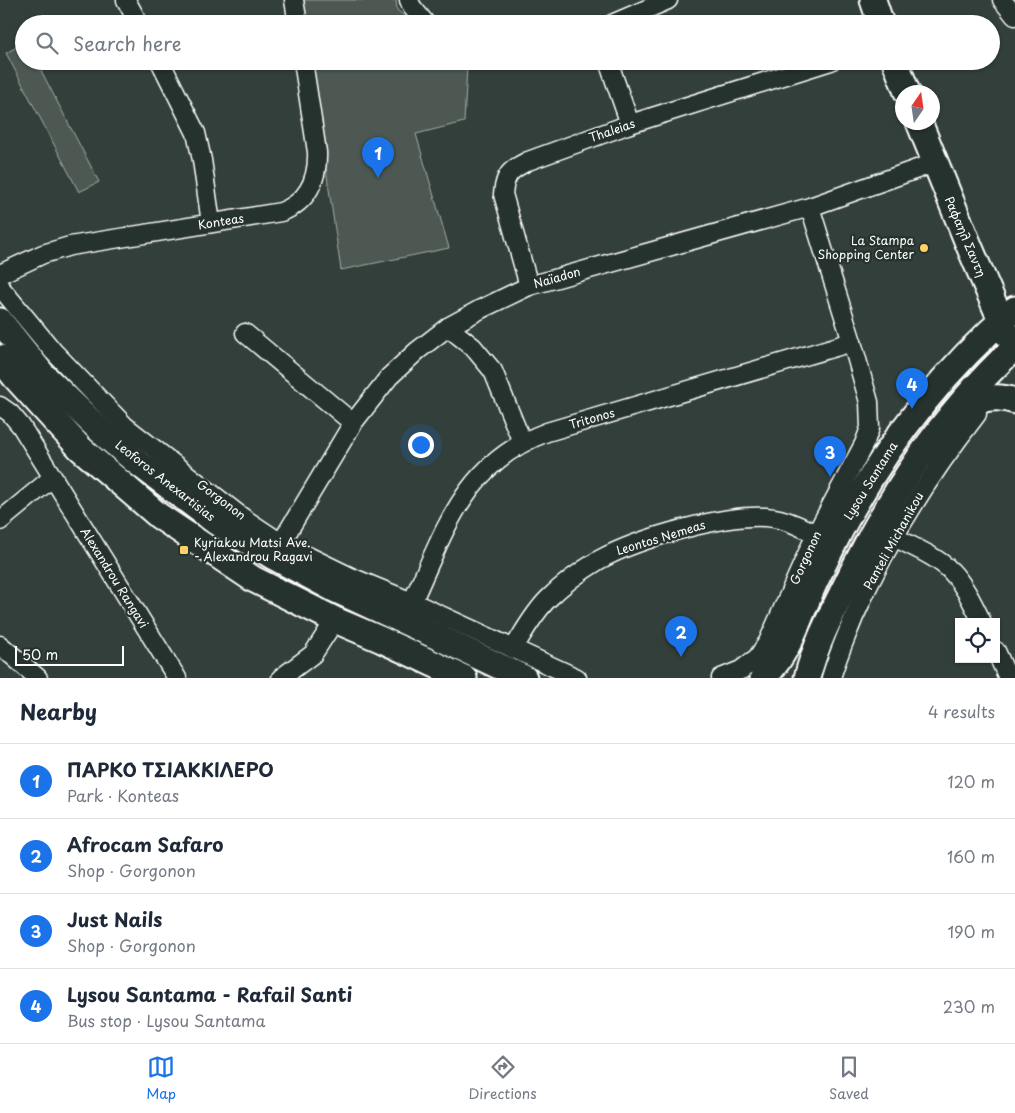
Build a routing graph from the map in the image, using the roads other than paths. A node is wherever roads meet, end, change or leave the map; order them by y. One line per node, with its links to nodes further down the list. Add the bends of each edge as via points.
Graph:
1 (126, 0): 6 (street)
2 (294, 0): 7 (street)
3 (409, 0): 8 (street)
4 (668, 0): 9 (street)
5 (873, 0): 10 (main road)
6 (134, 15)
7 (296, 15)
8 (419, 15)
9 (633, 15)
10 (879, 15)
11 (164, 70): 21 (street, via 196,133)
12 (304, 70): 21 (street, Konteas, via 318,152 313,184 300,202 281,212)
13 (611, 70): 17 (street)
14 (802, 70): 17 (street, Thaleias)
15 (898, 70): 16 (main road)
16 (904, 85)
17 (630, 124): 23 (street, Thaleias, via 528,161 508,174 503,194)
18 (922, 130): 19 (main road, Ραφαηλ Σαντη)
19 (934, 163): 20 (street, Naïadon); 25 (main road, Ραφαηλ Σαντη)
20 (810, 207): 23 (street, Naïadon); 29 (street)
21 (210, 224): 22 (street, Konteas, via 63,248)
22 (0, 274)
23 (529, 286): 27 (street, Naïadon)
24 (0, 287): 42 (street, Gorgonon, via 53,351 125,426 242,517)
25 (1008, 315): 30 (main road, Ραφαηλ Σαντη); 55 (main road, Lysou Santama, via 936,389 872,476 830,552 786,648)
26 (0, 321): 52 (main road, Leoforos Anexartisias, via 43,375 105,435 216,522 336,590)
27 (448, 327): 36 (street, Naïadon, via 389,377); 37 (street, via 473,346 493,371)
28 (245, 333): 36 (street)
29 (852, 342): 37 (street, Tritonos); 40 (street, Gorgonon, via 869,402 870,428)
30 (1015, 348): 34 (main road)
31 (0, 358): 45 (main road, via 80,448 159,516 253,579)
32 (1015, 401): 34 (main road, via 983,399)
33 (0, 406): 38 (street, Alexandrou Rangavi, via 21,426)
34 (953, 413): 56 (main road, via 881,515 821,635)
35 (977, 414): 41 (street, Panteli Michanikou, via 914,502)
36 (353, 423): 42 (street, Naïadon)
37 (522, 442): 43 (street, Tritonos, via 489,467 469,488 451,517)
38 (52, 478): 39 (street); 49 (street, Alexandrou Rangavi)
39 (0, 521)
40 (816, 534): 47 (street, Leontos Nemeas, via 788,521 750,517 706,524 629,547 599,560 564,585 532,618); 54 (street, Gorgonon, via 762,651 741,670)
41 (894, 537): 44 (street, via 935,558 952,572); 57 (street, Panteli Michanikou, via 860,604)
42 (281, 543): 43 (street, Gorgonon)
43 (412, 602): 47 (street, Gorgonon)
44 (980, 618)
45 (335, 620): 50 (street, via 313,654); 51 (main road)
46 (0, 645): 48 (street)
47 (513, 649): 53 (street, Gorgonon)
48 (38, 678)
49 (177, 678)
50 (281, 678)
51 (464, 678)
52 (524, 678)
53 (577, 678)
54 (721, 678)
55 (763, 678)
56 (807, 678)
57 (831, 678)

